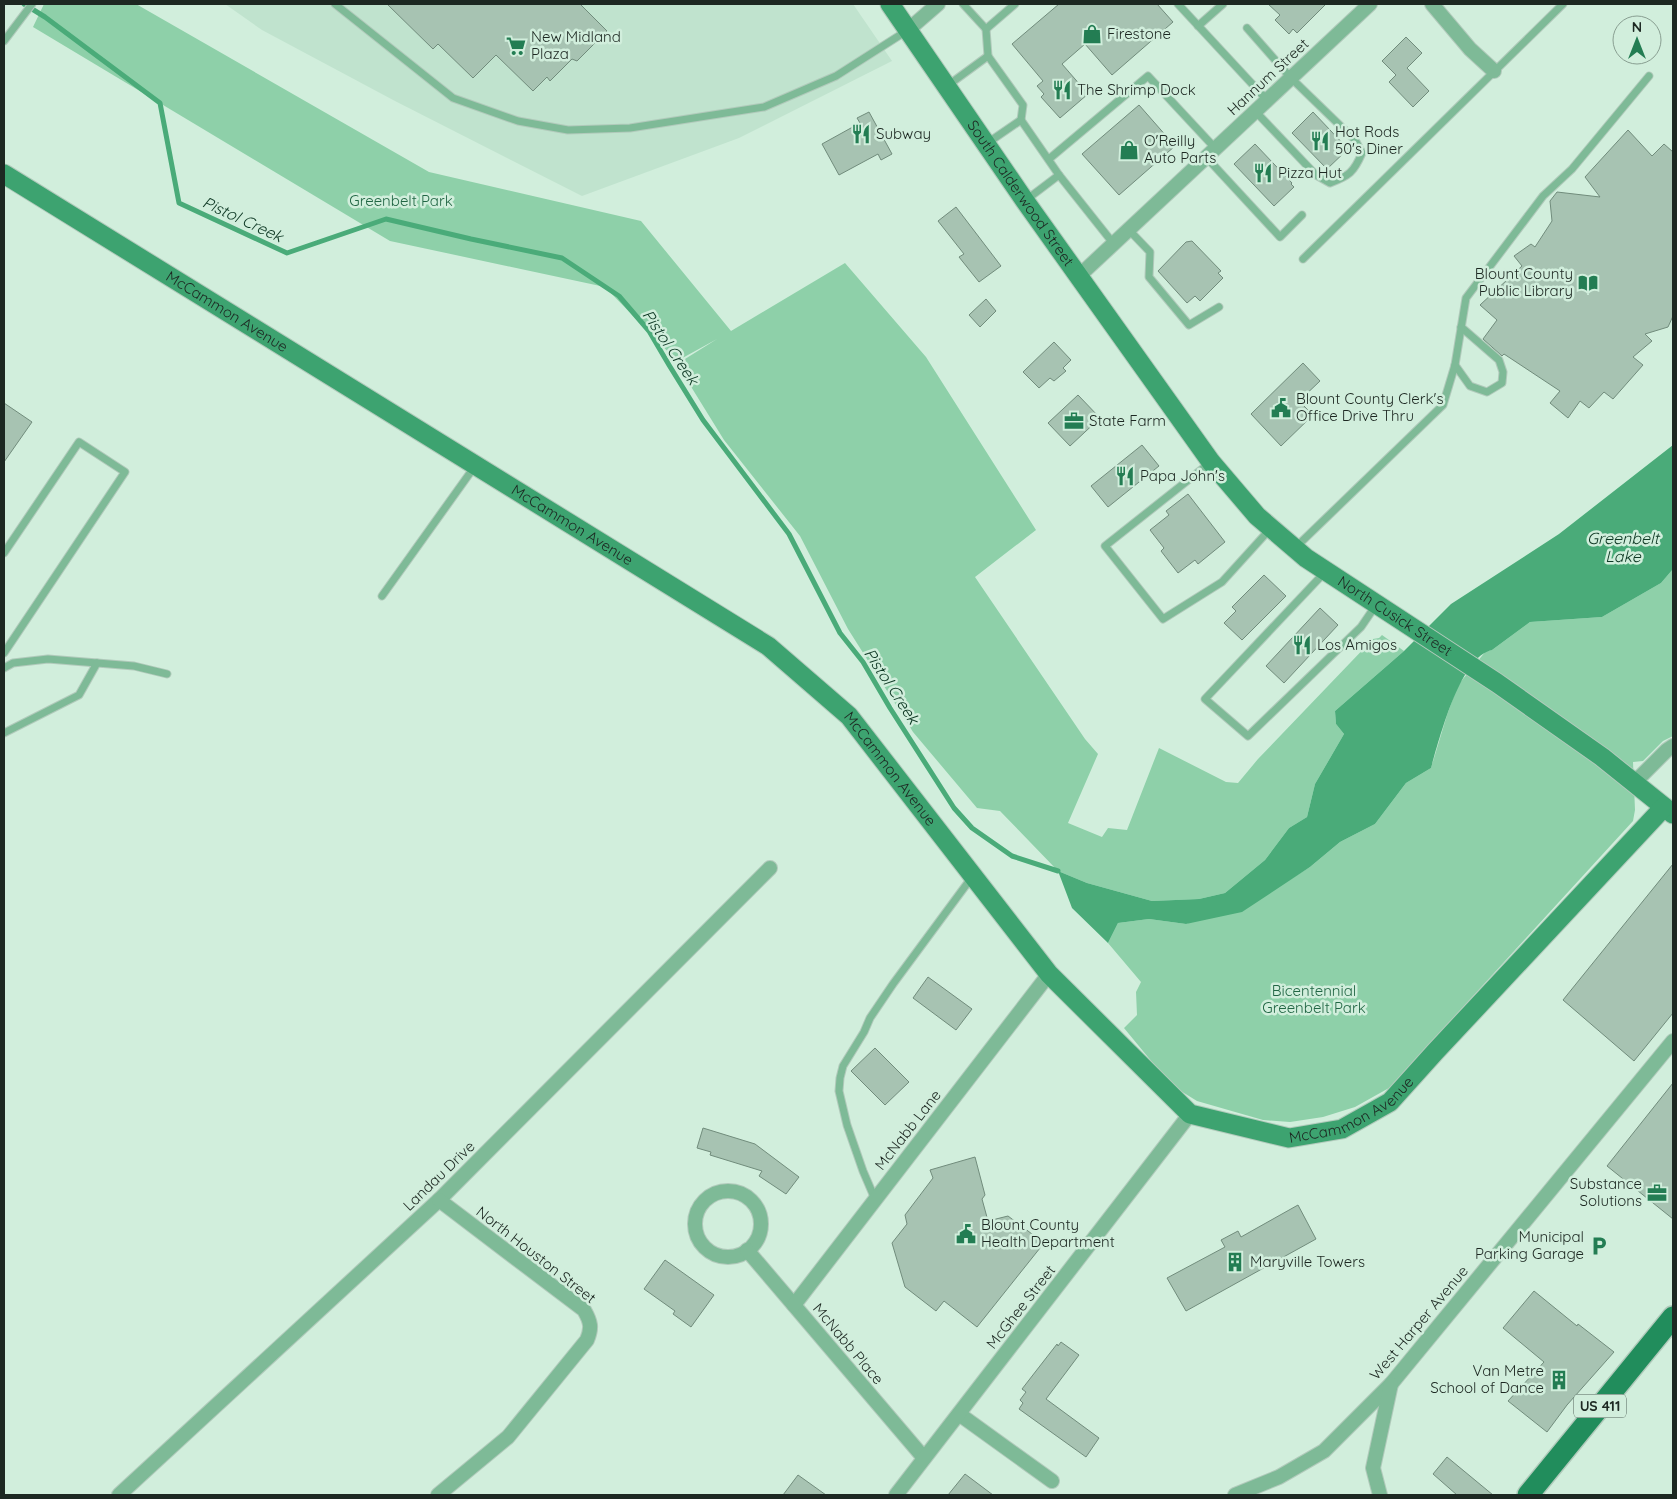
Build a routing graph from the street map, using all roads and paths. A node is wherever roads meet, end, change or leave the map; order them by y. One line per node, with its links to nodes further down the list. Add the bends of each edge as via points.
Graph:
1 (32, 4): 16 (lane)
2 (335, 4): 15 (lane, via 453,98 518,121 568,130 630,128 764,106 836,76)
3 (890, 4): 15 (street, South Calderwood Street)
4 (938, 4): 15 (street)
5 (963, 4): 14 (lane)
6 (1015, 4): 14 (lane)
7 (1178, 4): 12 (lane)
8 (1223, 4): 12 (lane)
9 (1370, 4): 20 (street, Hannum Street)
10 (1432, 4): 18 (street, via 1470,49)
11 (1563, 4): 18 (lane)
12 (1198, 26): 22 (lane)
13 (1247, 28): 20 (lane)
14 (986, 29): 17 (lane)
15 (908, 30): 21 (street, South Calderwood Street)
16 (4, 41)
17 (988, 56): 21 (lane); 24 (lane, via 1023,105)
18 (1494, 71): 34 (lane)
19 (1649, 76): 37 (lane, via 1572,169 1543,196 1466,298)
20 (1291, 78): 22 (street, Hannum Street); 23 (lane, via 1356,140 1362,153 1346,177 1330,183 1316,176)
21 (947, 86): 25 (street, South Calderwood Street)
22 (1267, 100): 23 (street, Hannum Street)
23 (1255, 111): 26 (street, Hannum Street)
24 (1021, 120): 25 (lane); 27 (lane)
25 (986, 144): 30 (street, South Calderwood Street)
26 (1211, 153): 27 (lane, via 1148,76); 31 (lane, via 1280,236); 32 (street, Hannum Street)
27 (1049, 159): 29 (lane)
28 (4, 174): 41 (street, McCammon Avenue)
29 (1059, 175): 30 (lane); 33 (lane)
30 (1025, 201): 35 (street, South Calderwood Street)
31 (1302, 215)
32 (1129, 230): 33 (street, Hannum Street); 36 (lane, via 1150,252 1149,277 1189,325)
33 (1114, 243): 35 (street, Hannum Street)
34 (1303, 259)
35 (1079, 276): 39 (street, South Calderwood Street)
36 (1218, 307)
37 (1461, 327): 38 (lane); 38 (lane, via 1499,360 1502,383 1487,392 1470,386)
38 (1455, 365): 43 (lane, via 1443,404)
39 (1154, 381): 40 (street, North Cusick Street)
40 (1211, 462): 42 (street, North Cusick Street, via 1257,516); 42 (lane, via 1106,546 1164,619 1222,582)
41 (475, 466): 46 (lane); 57 (street, McCammon Avenue, via 768,646 849,716)
42 (1272, 528): 43 (street, North Cusick Street)
43 (1294, 549): 45 (street, North Cusick Street)
44 (4, 554): 48 (lane, via 79,442 125,472)
45 (1326, 571): 47 (street, North Cusick Street); 47 (lane, via 1205,699 1248,736 1361,626)
46 (382, 596)
47 (1377, 604): 54 (street, North Cusick Street, via 1496,683)
48 (4, 653)
49 (97, 663): 50 (lane, via 30,660); 51 (lane, via 134,666); 52 (lane, via 80,695)
50 (4, 668)
51 (167, 674)
52 (4, 733)
53 (1673, 746): 54 (street)
54 (1634, 783): 55 (street, North Cusick Street)
55 (1669, 810): 60 (street, McCammon Avenue, via 1390,1102 1342,1129 1289,1138)
56 (770, 868): 62 (street, Landau Drive)
57 (973, 876): 58 (street, McCammon Avenue); 61 (lane, via 870,1018 843,1066 839,1091 847,1125)
58 (1049, 974): 60 (street, McCammon Avenue); 61 (street, McNabb Lane)
59 (1673, 1041): 66 (street, West Harper Avenue)
60 (1190, 1114): 67 (street, McGhee Street)
61 (876, 1199): 64 (street, McNabb Lane)
62 (439, 1200): 70 (street, Landau Drive); 71 (street, North Houston Street, via 584,1310 591,1330 587,1340 508,1437)
63 (747, 1250): 63 (street, via 738,1255 722,1256 708,1250 701,1242 696,1234 696,1213 708,1197 730,1191 751,1200 760,1220 760,1232); 64 (street, McNabb Place)
64 (794, 1305): 68 (street, McNabb Place)
65 (1673, 1317): 75 (main road, US 411)
66 (1391, 1384): 73 (street, West Harper Avenue, via 1324,1451 1279,1477); 74 (street, via 1373,1468)
67 (959, 1414): 68 (street, McGhee Street); 69 (street)
68 (924, 1458): 72 (street, McGhee Street)
69 (1052, 1481)
70 (119, 1495)
71 (438, 1495)
72 (896, 1495)
73 (1236, 1495)
74 (1380, 1495)
75 (1528, 1495)

